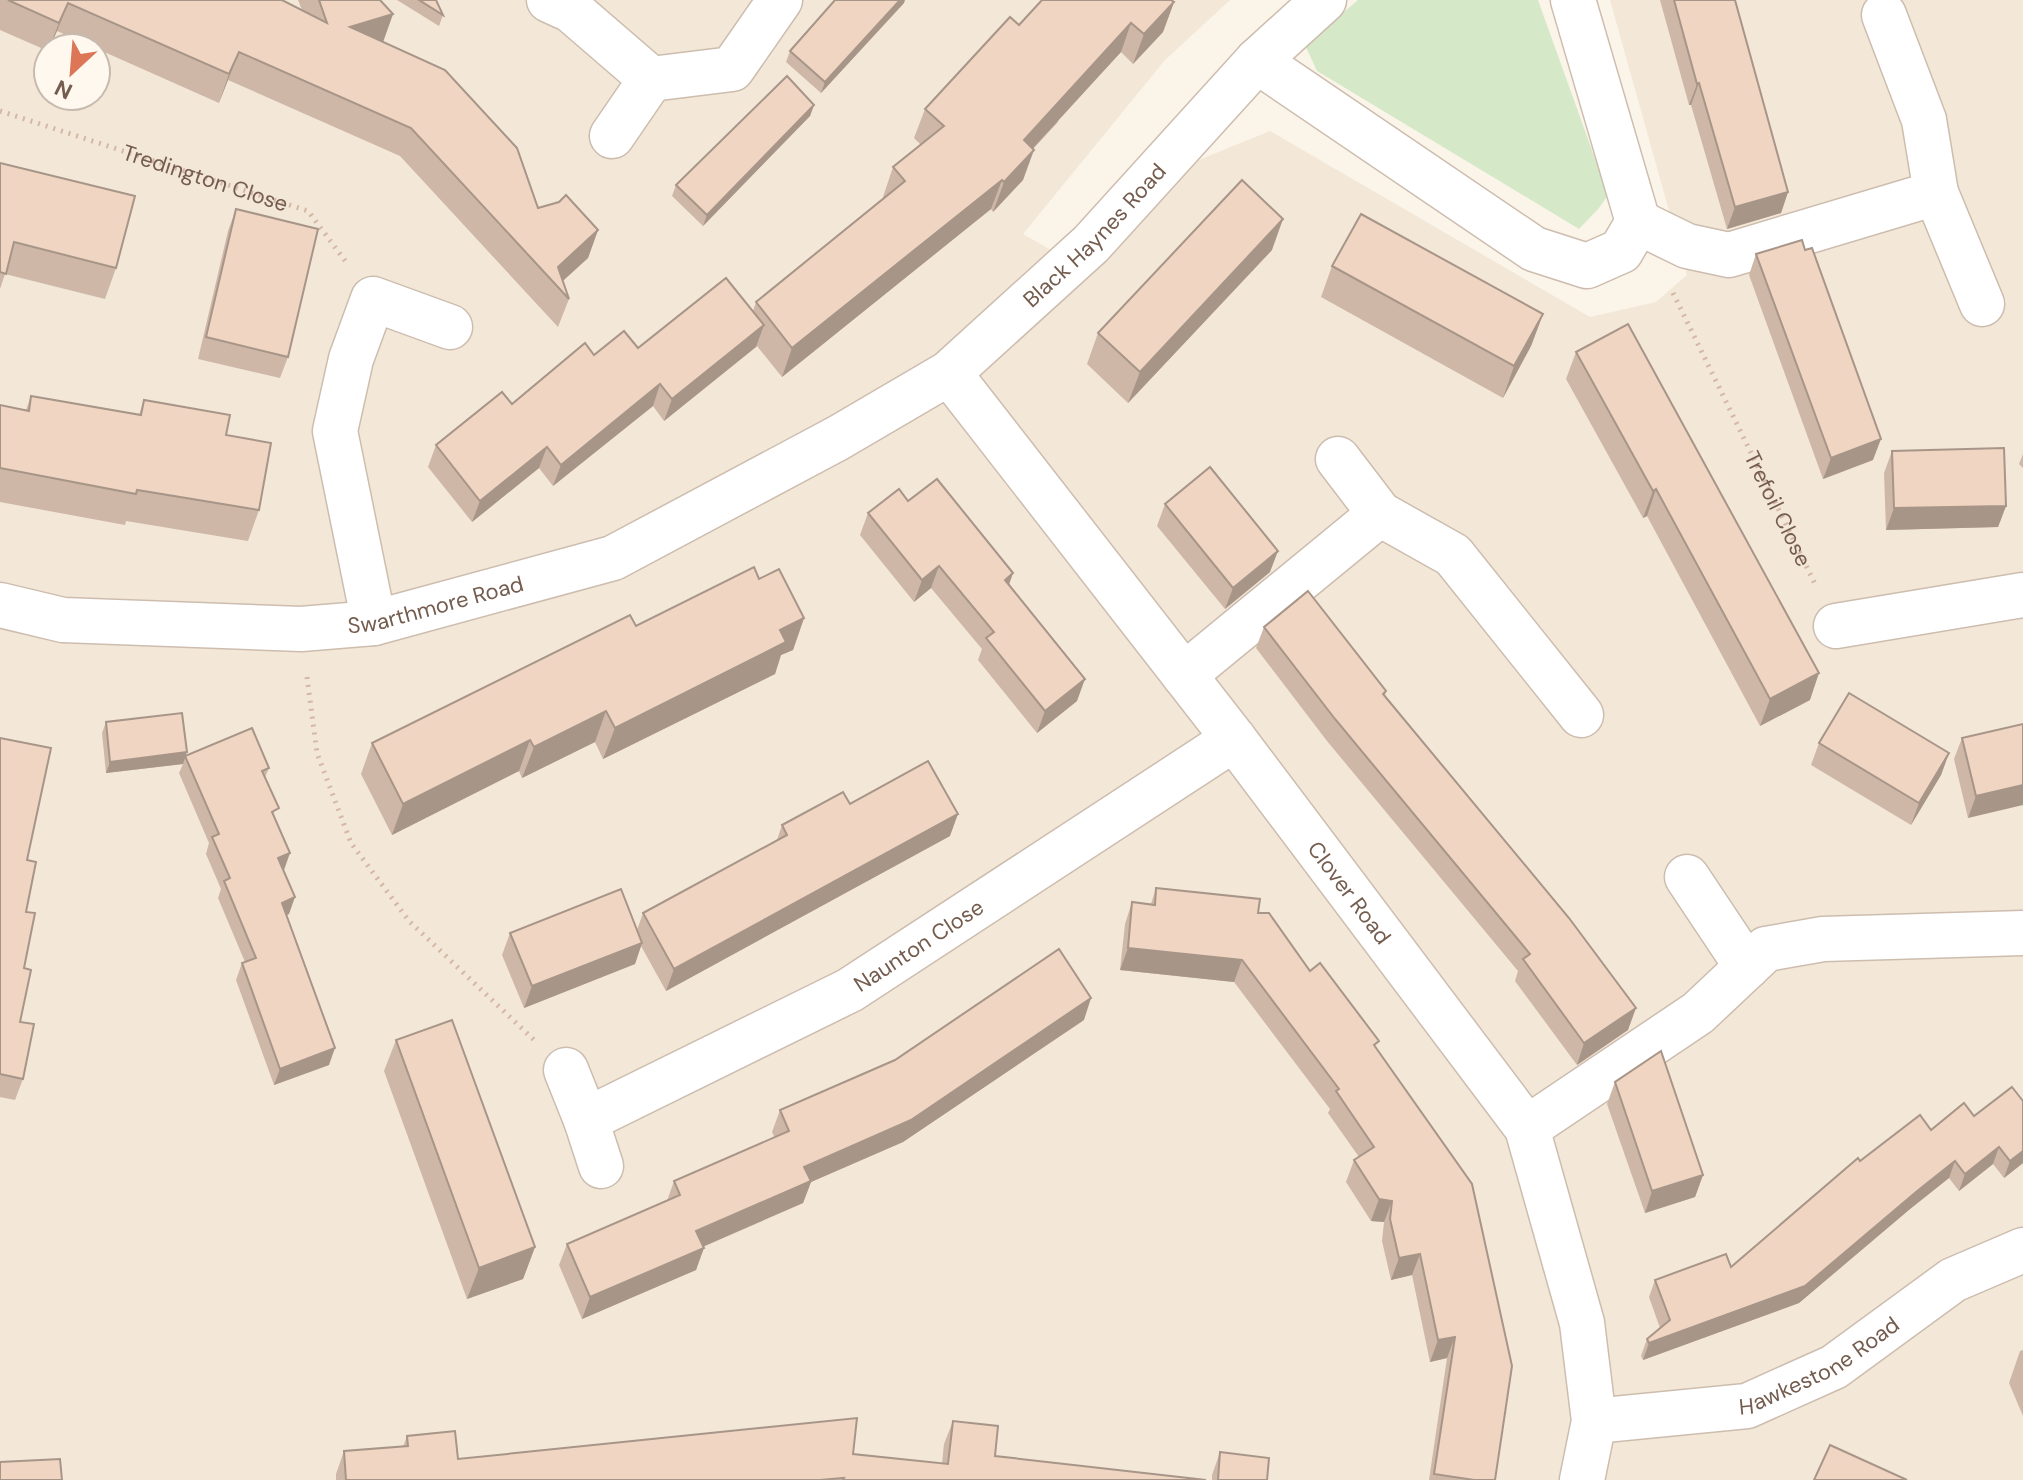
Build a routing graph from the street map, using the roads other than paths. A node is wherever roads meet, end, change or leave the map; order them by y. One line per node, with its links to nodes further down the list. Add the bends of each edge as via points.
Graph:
1 (549, 0): 7 (street, via 571,10)
2 (780, 0): 7 (street, via 732,69)
3 (1324, 0): 6 (street, Black Haynes Road)
4 (1573, 0): 10 (street)
5 (1884, 15): 9 (street, via 1924,120)
6 (1257, 61): 10 (street, via 1534,249 1587,266 1621,251); 13 (street, Black Haynes Road, via 1091,244)
7 (651, 79): 8 (street)
8 (612, 136)
9 (1936, 193): 10 (street, via 1729,255 1687,246); 11 (street)
10 (1638, 222)
11 (1982, 304)
12 (450, 327): 19 (street, via 373,299 351,359 335,431)
13 (949, 373): 14 (street, Black Haynes Road); 21 (street, Clover Road)
14 (838, 438): 19 (street, Swarthmore Road, via 613,558)
15 (1338, 459): 16 (street)
16 (1380, 514): 21 (street); 22 (street, via 1453,555)
17 (2023, 595): 20 (street)
18 (0, 605): 19 (street, Swarthmore Road, via 63,620 301,629)
19 (374, 623)
20 (1836, 626)
21 (1184, 675): 23 (street, Clover Road)
22 (1581, 715)
23 (1234, 739): 28 (street, Naunton Close, via 850,990); 29 (street, Clover Road)
24 (1687, 877): 26 (street)
25 (2023, 933): 26 (street, via 1823,939 1766,949)
26 (1747, 967): 29 (street, via 1698,1013)
27 (566, 1070): 28 (street)
28 (586, 1120): 30 (street)
29 (1527, 1128): 32 (street, Clover Road, via 1582,1323)
30 (601, 1166)
31 (2023, 1250): 32 (street, Hawkestone Road, via 1953,1280 1834,1367 1747,1406)
32 (1594, 1421): 33 (street, Clover Road)
33 (1582, 1480)

